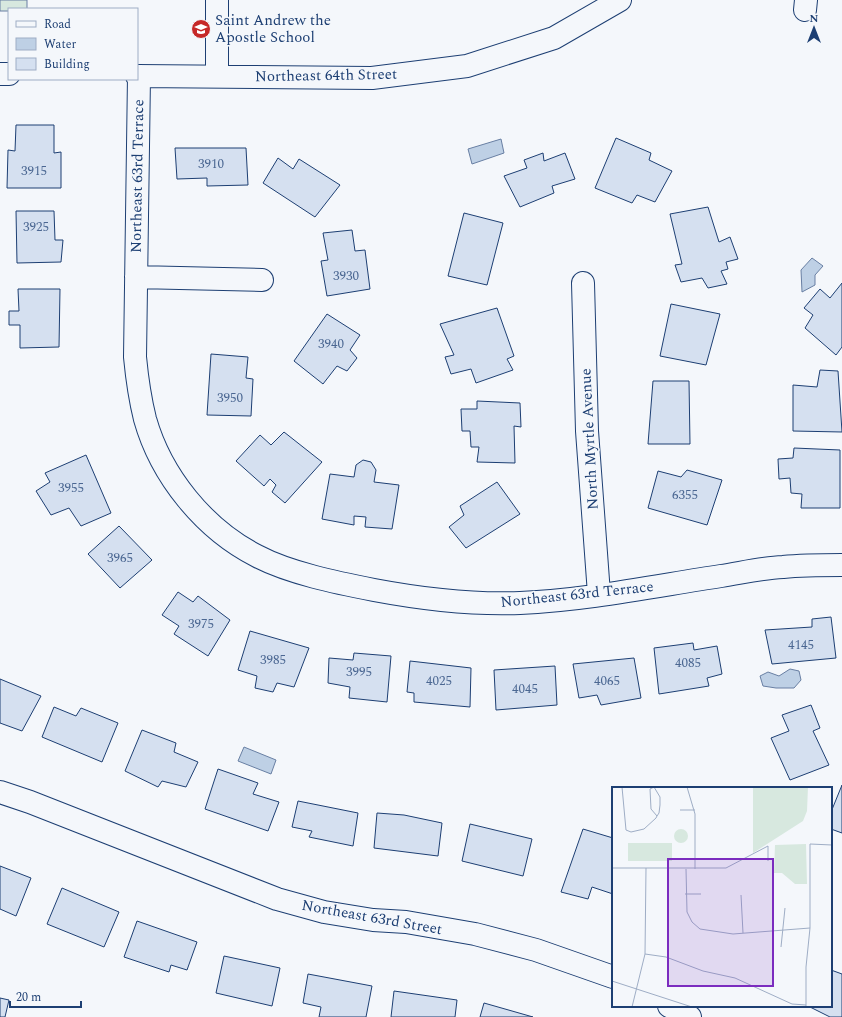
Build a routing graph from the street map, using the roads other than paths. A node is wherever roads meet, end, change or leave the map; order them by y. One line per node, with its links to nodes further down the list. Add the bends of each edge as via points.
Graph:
1 (217, 0): 4 (street)
2 (620, 0): 4 (street, Northeast 64th Street, via 554,38 467,66 372,78)
3 (138, 76): 4 (street, Northeast 64th Street)
4 (217, 76)
5 (138, 80): 6 (street, Northeast 63rd Terrace)
6 (136, 277): 7 (street); 10 (street, Northeast 63rd Terrace, via 135,357 138,389 146,421 158,451 174,480 194,506 217,529 243,548 275,564 345,585 416,598 520,603)
7 (262, 280)
8 (583, 283): 10 (street, North Myrtle Avenue, via 587,431)
9 (842, 565): 10 (street, Northeast 63rd Terrace, via 783,567)
10 (599, 594)
11 (0, 792): 12 (street, Northeast 63rd Street, via 277,899 324,912 475,934 536,950)
12 (612, 977)
13 (671, 1007): 14 (street)
14 (690, 1017)

